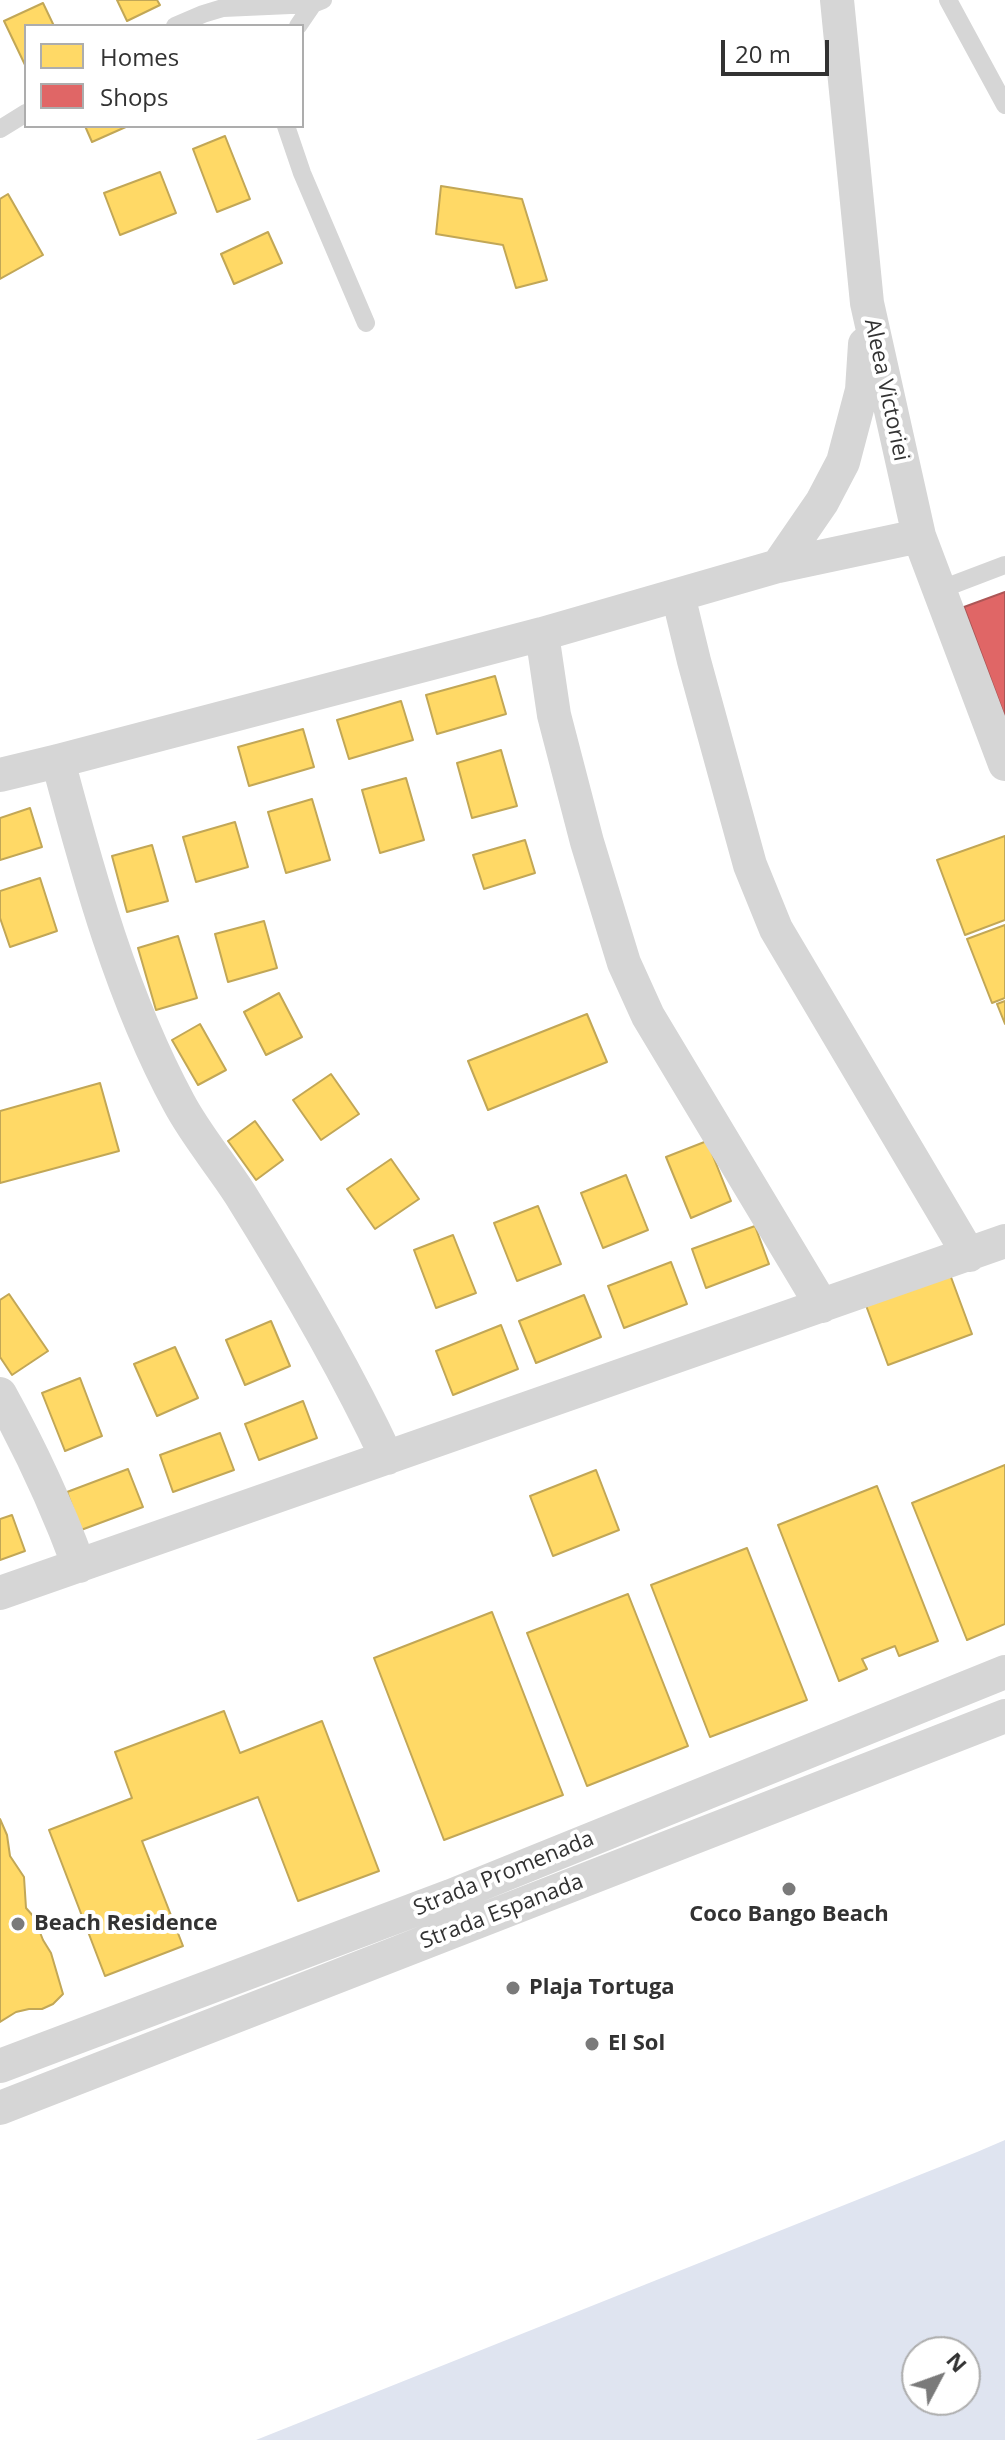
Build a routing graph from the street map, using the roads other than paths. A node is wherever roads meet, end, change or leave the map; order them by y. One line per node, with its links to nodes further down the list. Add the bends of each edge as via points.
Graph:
1 (837, 0): 10 (street, Aleea Victoriei)
2 (948, 0): 6 (lane)
3 (318, 2): 4 (lane, via 223,8); 5 (lane)
4 (180, 24)
5 (300, 24)
6 (1005, 105)
7 (24, 114): 9 (lane)
8 (287, 128): 11 (lane)
9 (0, 129)
10 (867, 303): 12 (street, Aleea Victoriei); 14 (street, via 862,390 843,462)
11 (366, 323)
12 (919, 536): 14 (street); 15 (street, Aleea Victoriei)
13 (1005, 565): 15 (lane)
14 (778, 566): 16 (street)
15 (939, 590): 19 (street, Aleea Victoriei)
16 (678, 595): 17 (street); 22 (street, via 750,865 776,929)
17 (542, 634): 18 (street); 23 (street, via 554,715 624,963 648,1016)
18 (58, 761): 20 (street); 25 (street, via 88,872 141,1025 180,1105 303,1297)
19 (1005, 764)
20 (0, 775)
21 (1005, 1241): 22 (street)
22 (969, 1255): 23 (street)
23 (822, 1306): 25 (street)
24 (0, 1394): 26 (street, via 60,1513)
25 (387, 1458): 26 (street)
26 (79, 1566): 27 (street)
27 (0, 1593)
28 (1005, 1672): 30 (street, Strada Promenada, via 451,1896)
29 (1005, 1716): 31 (street, Strada Espanada)
30 (0, 2066)
31 (0, 2108)

